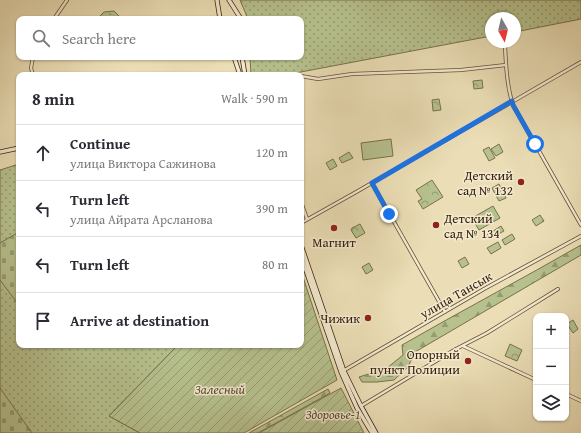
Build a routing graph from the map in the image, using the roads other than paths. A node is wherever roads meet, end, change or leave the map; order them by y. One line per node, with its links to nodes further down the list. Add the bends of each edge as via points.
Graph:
1 (67, 0): 4 (street)
2 (217, 0): 5 (street)
3 (229, 0): 6 (street)
4 (56, 16)
5 (220, 16)
6 (238, 16)
7 (505, 48): 12 (street)
8 (32, 60): 13 (street)
9 (235, 60): 14 (street)
10 (242, 60): 15 (street)
11 (581, 62): 17 (street)
12 (506, 65): 16 (street, via 461,70 352,74 318,79); 17 (street)
13 (32, 72)
14 (239, 72)
15 (244, 72)
16 (304, 77)
17 (512, 101): 20 (street); 24 (street)
18 (16, 149): 19 (street)
19 (0, 152)
20 (372, 183): 22 (street); 29 (street)
21 (304, 211): 22 (street)
22 (307, 220): 23 (street)
23 (304, 221)
24 (581, 225)
25 (581, 236): 29 (street, улица Тансык)
26 (304, 254): 31 (street)
27 (304, 264): 31 (street)
28 (558, 289): 30 (street)
29 (445, 312): 31 (street, улица Тансык)
30 (463, 345): 32 (street); 35 (street)
31 (342, 372): 35 (street); 36 (street, via 357,408)
32 (533, 379)
33 (569, 395): 34 (street)
34 (581, 401)
35 (361, 406): 37 (street)
36 (372, 433)
37 (376, 433)

